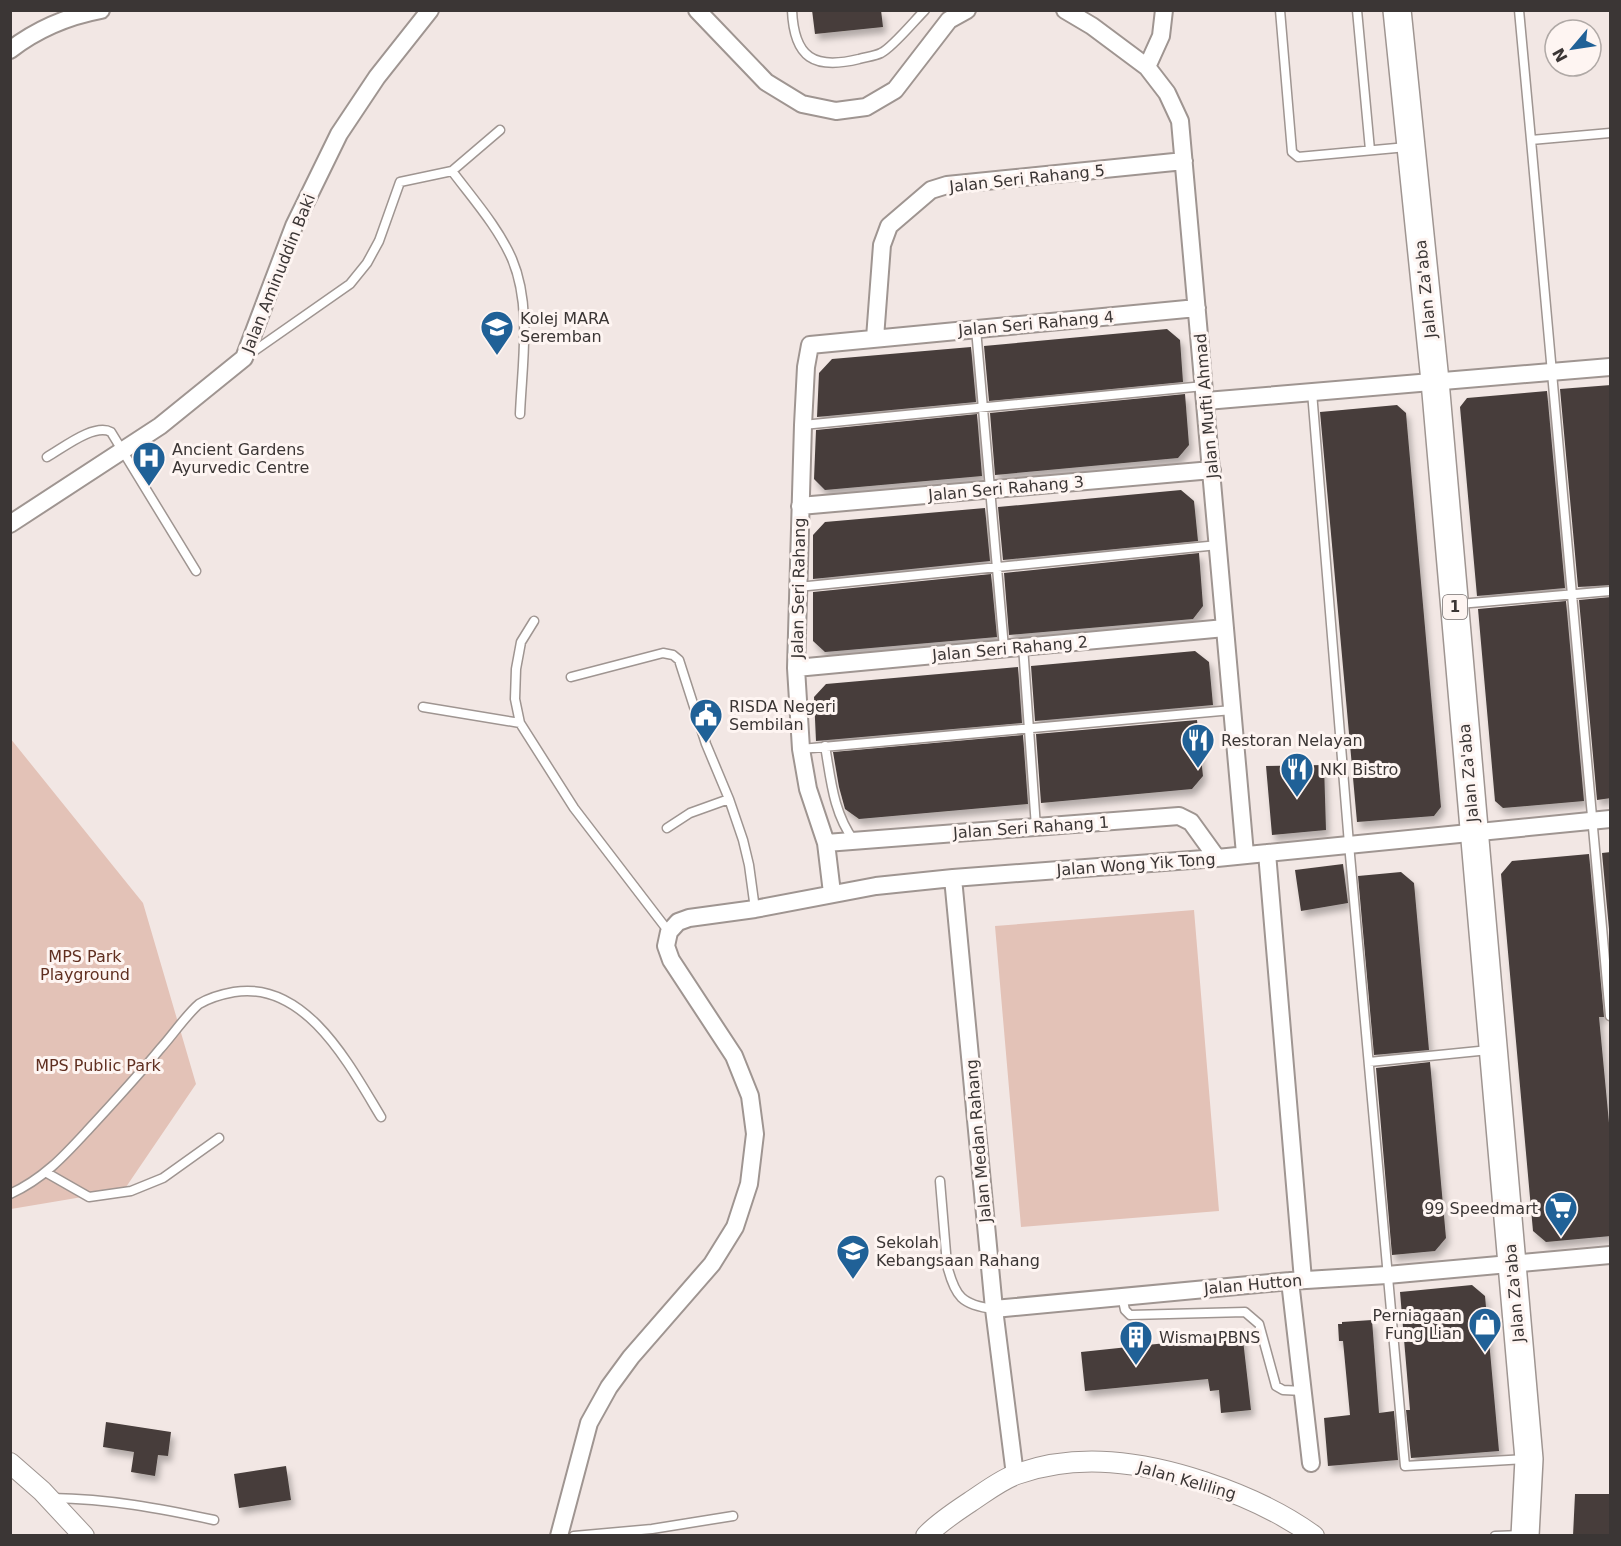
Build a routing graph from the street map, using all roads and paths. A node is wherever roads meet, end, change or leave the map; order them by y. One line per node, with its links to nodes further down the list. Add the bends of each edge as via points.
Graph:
1 (101, 10): 13 (street)
2 (430, 10): 26 (street, Jalan Aminuddin Baki, via 377,77 339,134 294,226)
3 (697, 10): 6 (street, via 766,82 802,104 836,111 866,107 895,90 948,20)
4 (792, 10): 5 (lane, via 793,31 804,54 819,62 840,63 883,53)
5 (925, 10)
6 (967, 10)
7 (1065, 10): 15 (street, Jalan Mufti Ahmad)
8 (1164, 10): 15 (street, via 1161,36)
9 (1280, 10): 20 (lane, via 1292,152 1298,157)
10 (1357, 10): 20 (lane)
11 (1397, 10): 19 (highway, Jalan Za'aba / 1)
12 (1519, 10): 18 (lane)
13 (79, 12): 14 (street)
14 (10, 50)
15 (1147, 67): 21 (street, Jalan Mufti Ahmad, via 1167,93 1180,121)
16 (500, 130): 22 (lane)
17 (1611, 133): 18 (lane)
18 (1531, 140): 28 (lane)
19 (1410, 146): 20 (lane); 29 (highway, Jalan Za'aba / 1)
20 (1370, 150)
21 (1184, 161): 23 (street, Jalan Mufti Ahmad); 25 (street, Jalan Seri Rahang 5, via 947,185 931,190 889,226 882,245)
22 (453, 171): 26 (lane, via 400,182 379,241 350,284); 33 (lane, via 512,260 524,318)
23 (1197, 308): 24 (street, Jalan Seri Rahang 4); 31 (street, Jalan Mufti Ahmad)
24 (976, 329): 25 (street, Jalan Seri Rahang 4); 32 (lane)
25 (875, 338): 34 (street, Jalan Seri Rahang, via 810,345)
26 (244, 358): 35 (street, Jalan Aminuddin Baki, via 160,426)
27 (1611, 367): 28 (street)
28 (1552, 371): 29 (street); 46 (lane)
29 (1435, 381): 30 (street); 47 (highway, Jalan Za'aba / 1)
30 (1312, 392): 31 (street); 68 (lane)
31 (1205, 393): 32 (lane); 37 (street, Jalan Mufti Ahmad)
32 (983, 408): 34 (lane); 38 (lane)
33 (520, 414)
34 (802, 425): 39 (street, Jalan Seri Rahang)
35 (122, 450): 36 (lane, via 105,429 95,430); 40 (street, Jalan Aminuddin Baki); 43 (lane)
36 (47, 457)
37 (1212, 470): 38 (street, Jalan Seri Rahang 3); 41 (street, Jalan Mufti Ahmad)
38 (990, 490): 39 (street, Jalan Seri Rahang 3); 42 (lane)
39 (800, 506): 44 (street, Jalan Seri Rahang)
40 (10, 524)
41 (1218, 545): 42 (lane); 49 (street, Jalan Mufti Ahmad)
42 (997, 568): 44 (lane); 51 (lane)
43 (196, 571)
44 (798, 587): 52 (street, Jalan Seri Rahang)
45 (1611, 591): 46 (lane)
46 (1572, 594): 47 (lane); 62 (lane)
47 (1455, 605): 65 (highway, Jalan Za'aba / 1)
48 (534, 621): 56 (lane, via 521,642 516,669 515,699)
49 (1225, 628): 50 (street, Jalan Seri Rahang 2); 55 (street, Jalan Mufti Ahmad)
50 (1023, 646): 51 (street, Jalan Seri Rahang 2); 57 (lane)
51 (1004, 648): 52 (street, Jalan Seri Rahang 2)
52 (796, 668): 59 (street, Jalan Seri Rahang)
53 (571, 677): 60 (lane, via 663,652 673,655 679,660 706,744)
54 (423, 707): 56 (lane)
55 (1232, 710): 57 (lane); 70 (street, Jalan Mufti Ahmad)
56 (520, 723): 75 (lane, via 574,808)
57 (1029, 728): 58 (lane); 63 (lane)
58 (825, 746): 59 (lane); 66 (lane, via 837,810)
59 (801, 749): 67 (street, Jalan Seri Rahang, via 808,789)
60 (729, 799): 64 (lane, via 690,813); 74 (lane, via 749,865)
61 (1611, 819): 62 (street, Jalan Wong Yik Tong)
62 (1592, 821): 65 (street, Jalan Wong Yik Tong); 76 (lane)
63 (1036, 827): 66 (street, Jalan Seri Rahang 1); 71 (street, Jalan Seri Rahang 1, via 1179,816 1191,822)
64 (667, 828)
65 (1473, 832): 68 (street, Jalan Wong Yik Tong); 77 (highway, Jalan Za'aba / 1)
66 (854, 841): 67 (street, Jalan Seri Rahang 1)
67 (826, 843): 73 (street, Jalan Seri Rahang)
68 (1349, 844): 69 (street, Jalan Wong Yik Tong); 78 (lane)
69 (1267, 853): 70 (street, Jalan Wong Yik Tong); 87 (street)
70 (1245, 854): 71 (street, Jalan Wong Yik Tong)
71 (1217, 858): 72 (street, Jalan Wong Yik Tong)
72 (953, 878): 73 (street, Jalan Wong Yik Tong); 89 (street, Jalan Medan Rahang)
73 (832, 893): 74 (street, Jalan Wong Yik Tong)
74 (755, 909): 75 (street, Jalan Wong Yik Tong, via 689,918 678,922)
75 (669, 932): 100 (street, via 666,946 671,960 734,1056 750,1096 755,1134 749,1184 735,1227 712,1264 631,1357 589,1423)
76 (1611, 1016)
77 (1492, 1050): 78 (lane); 85 (highway, Jalan Za'aba / 1)
78 (1369, 1062): 86 (lane)
79 (381, 1117): 81 (lane, via 346,1059 307,1015 261,992 232,993 200,1004)
80 (219, 1138): 81 (lane, via 163,1178 131,1191 89,1197)
81 (47, 1173): 83 (lane)
82 (940, 1181): 89 (lane, via 950,1279 963,1300 974,1307)
83 (10, 1194)
84 (1611, 1255): 85 (street, Jalan Hutton)
85 (1511, 1263): 86 (street, Jalan Hutton); 91 (highway, Jalan Za'aba / 1)
86 (1388, 1275): 87 (street, Jalan Hutton); 91 (lane, via 1405,1466)
87 (1297, 1280): 88 (street, Jalan Hutton); 90 (street)
88 (1122, 1296): 89 (street, Jalan Hutton); 90 (lane, via 1130,1315 1245,1312 1259,1324 1276,1386)
89 (994, 1309): 94 (street, Jalan Medan Rahang)
90 (1303, 1391): 93 (street)
91 (1529, 1459): 98 (highway, Jalan Za'aba / 1)
92 (10, 1463): 95 (street)
93 (1311, 1463)
94 (1015, 1475): 102 (street, Jalan Keliling, via 957,1510); 103 (street, Jalan Keliling, via 1087,1461 1128,1463 1238,1494 1292,1520)
95 (48, 1497): 97 (lane, via 151,1506); 99 (street)
96 (733, 1516): 101 (lane)
97 (214, 1520)
98 (1525, 1535): 104 (lane)
99 (84, 1536)
100 (559, 1536)
101 (574, 1536)
102 (926, 1536)
103 (1314, 1536)
104 (1496, 1536)

